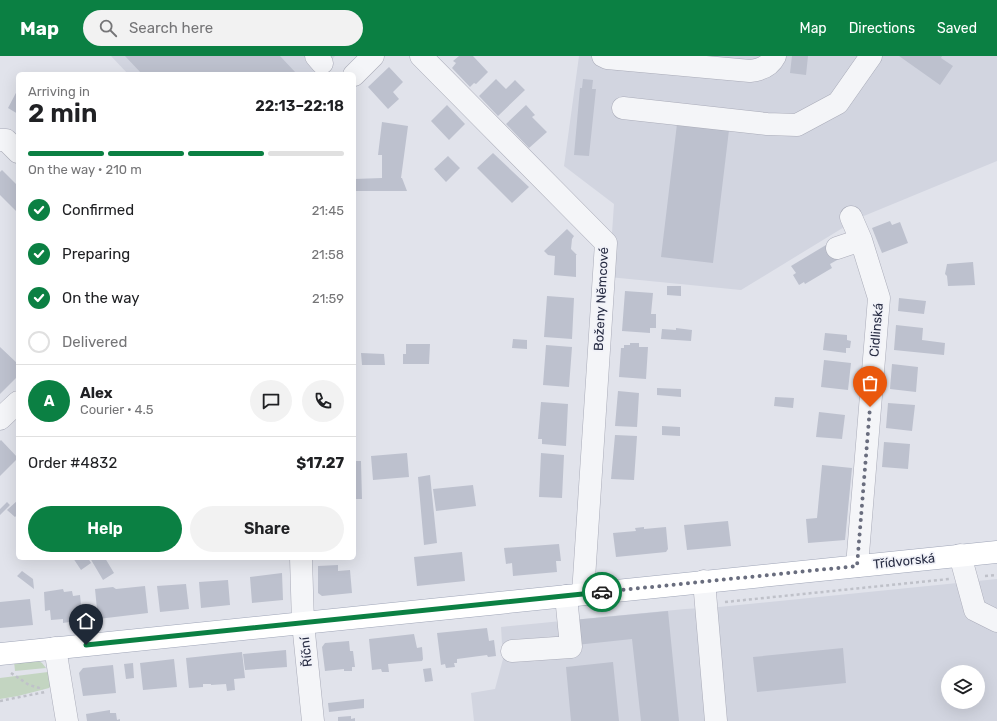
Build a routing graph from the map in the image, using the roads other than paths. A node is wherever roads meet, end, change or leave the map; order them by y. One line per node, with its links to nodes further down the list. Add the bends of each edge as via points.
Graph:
1 (373, 56): 6 (street)
2 (421, 56): 20 (street, Boženy Němcové, via 606,243)
3 (603, 56): 4 (street, via 750,71 765,67)
4 (775, 56)
5 (871, 56): 7 (street, via 838,103 797,125)
6 (356, 73)
7 (622, 108)
8 (0, 140): 9 (street, via 6,140)
9 (16, 150)
10 (851, 217): 11 (street, Cidlinská)
11 (861, 240): 12 (street); 18 (street, Cidlinská, via 879,298)
12 (837, 248)
13 (16, 404): 14 (street)
14 (0, 419)
15 (997, 552): 16 (main road, Třídvorská)
16 (960, 555): 18 (main road, Třídvorská); 21 (street, via 975,610)
17 (301, 560): 22 (street, Říční)
18 (857, 566): 19 (main road, Třídvorská)
19 (704, 581): 20 (main road, Třídvorská); 28 (street)
20 (574, 595): 22 (main road, Třídvorská); 24 (street, Boženy Němcové, via 572,646)
21 (997, 621)
22 (303, 623): 23 (main road, Třídvorská); 27 (street, Říční)
23 (55, 648): 25 (main road, Třídvorská); 26 (street)
24 (512, 651)
25 (0, 654)
26 (67, 721)
27 (313, 721)
28 (716, 721)

